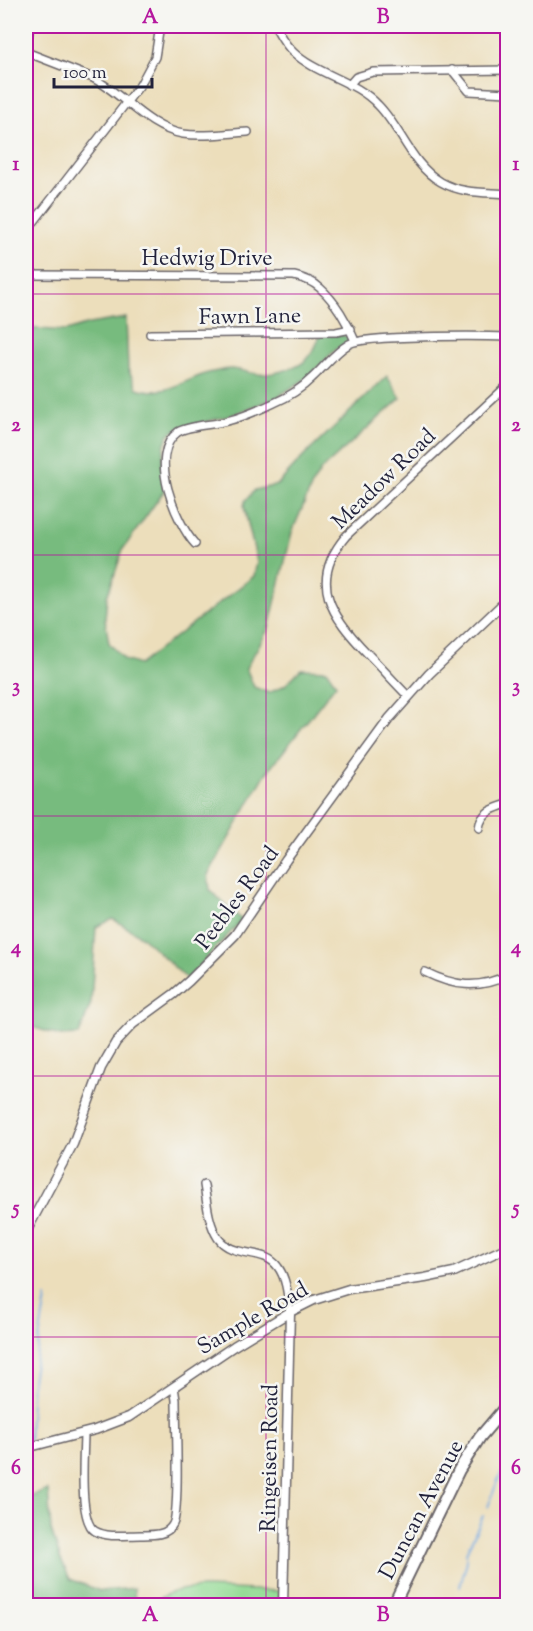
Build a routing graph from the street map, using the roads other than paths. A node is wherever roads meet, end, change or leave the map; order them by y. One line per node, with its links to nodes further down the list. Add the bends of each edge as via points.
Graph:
1 (29, 26): 4 (main road)
2 (160, 26): 10 (street, via 155,57)
3 (275, 26): 8 (street, via 298,57)
4 (26, 41)
5 (26, 52): 10 (street, via 93,78)
6 (453, 70): 7 (street); 8 (street, via 374,72 356,77); 9 (street, via 469,91)
7 (507, 70)
8 (349, 85): 12 (street, via 377,104 435,178 465,191)
9 (507, 93)
10 (128, 101): 11 (street, via 154,122 182,134); 13 (street)
11 (248, 132)
12 (507, 194)
13 (26, 232)
14 (26, 275): 15 (street, Hedwig Drive, via 294,276 320,287)
15 (351, 329): 16 (street, Fawn Lane); 18 (street, Hedwig Drive)
16 (150, 334)
17 (507, 338): 18 (street)
18 (355, 341): 20 (street, via 282,399 227,421 182,430 172,438 166,453 167,483 174,511)
19 (507, 385): 22 (street, Meadow Road, via 346,536 329,567 327,590 333,612)
20 (195, 544)
21 (506, 605): 22 (street, Peebles Road)
22 (408, 696): 28 (street, Peebles Road, via 235,935 174,994 133,1024 116,1042 101,1068 73,1144)
23 (507, 804): 24 (street, via 486,813)
24 (479, 828)
25 (425, 972): 26 (street, via 467,986)
26 (507, 975)
27 (204, 1185): 30 (street, via 217,1236 231,1249 264,1257 277,1266 285,1283)
28 (26, 1232)
29 (507, 1247): 30 (street, Sample Road, via 454,1272 349,1289)
30 (290, 1312): 31 (street, Sample Road); 35 (street, Ringeisen Road)
31 (174, 1387): 33 (street, Sample Road, via 129,1417); 33 (street, via 176,1505 173,1524 164,1533 111,1535 90,1527 84,1506)
32 (507, 1404): 36 (main road, Duncan Avenue, via 459,1470)
33 (84, 1433): 34 (street, Sample Road)
34 (26, 1448)
35 (283, 1605)
36 (393, 1605)

